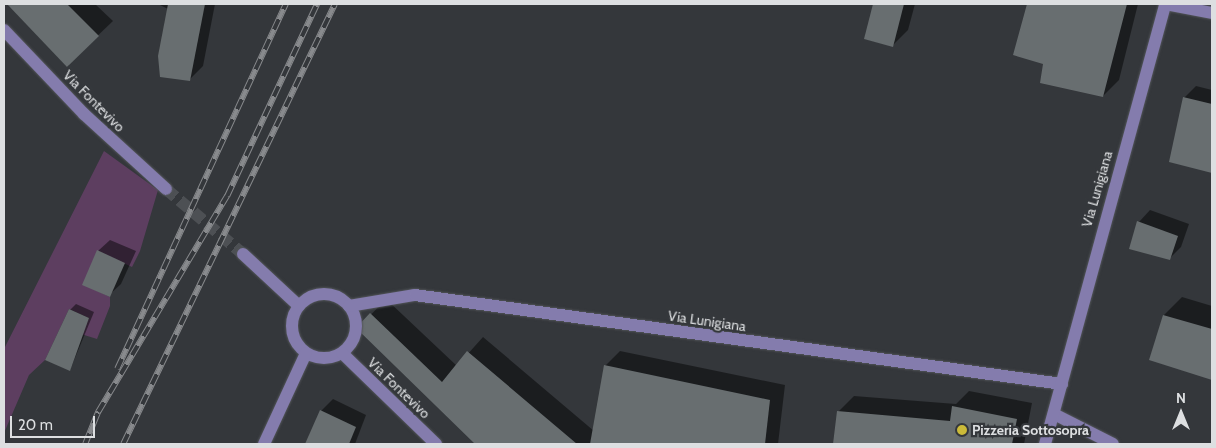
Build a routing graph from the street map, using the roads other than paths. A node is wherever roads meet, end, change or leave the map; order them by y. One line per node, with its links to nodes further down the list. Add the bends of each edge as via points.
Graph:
1 (1165, 4): 2 (street); 10 (street, Via Lunigiana, via 1089,270)
2 (1212, 13)
3 (4, 30): 4 (street, Via Fontevivo, via 84,114)
4 (166, 189)
5 (243, 254): 6 (street)
6 (299, 306): 7 (street, via 308,299 330,295); 8 (street, via 292,327)
7 (349, 306): 9 (street, via 356,324 355,336); 10 (street, Via Lunigiana, via 416,295)
8 (306, 353): 9 (street, via 328,358); 12 (street)
9 (342, 353): 13 (street, Via Fontevivo)
10 (1062, 384): 11 (street, Via Lunigiana)
11 (1054, 414): 14 (street, Via Lunigiana); 15 (street)
12 (264, 444)
13 (436, 444)
14 (1045, 444)
15 (1112, 444)

